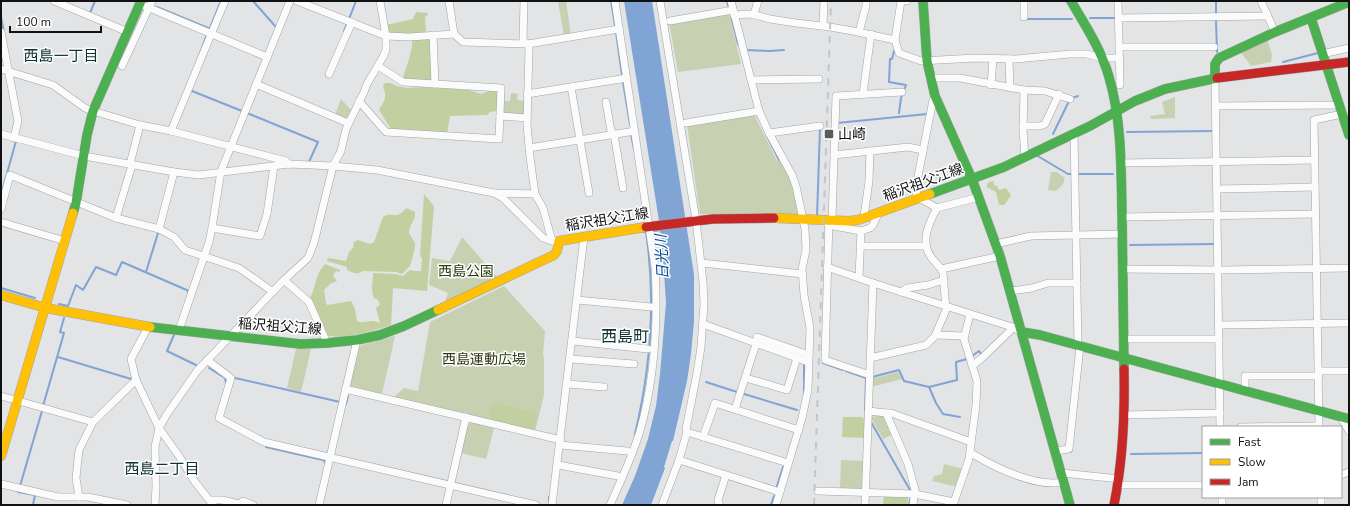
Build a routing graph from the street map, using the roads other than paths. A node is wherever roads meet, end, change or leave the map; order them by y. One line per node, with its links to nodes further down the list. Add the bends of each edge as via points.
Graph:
1 (54, 1): 35 (street)
2 (225, 1): 38 (street)
3 (290, 1): 49 (street)
4 (297, 1): 31 (street)
5 (380, 1): 42 (street)
6 (449, 1): 39 (street)
7 (524, 1): 44 (street, via 523,41)
8 (615, 1): 33 (street)
9 (660, 1): 137 (street)
10 (731, 1): 24 (street)
11 (758, 1): 25 (street)
12 (824, 1): 32 (street)
13 (866, 1): 36 (street)
14 (907, 1): 43 (street, via 901,1)
15 (923, 1): 54 (main road)
16 (1024, 1): 27 (street)
17 (1071, 1): 50 (main road)
18 (1118, 1): 28 (street)
19 (1260, 1): 26 (street)
20 (1349, 2): 23 (main road)
21 (141, 3): 22 (street); 35 (main road)
22 (151, 5): 38 (street); 57 (street)
23 (1332, 5): 29 (main road)
24 (733, 13): 25 (street); 30 (street); 65 (street)
25 (754, 14): 32 (street)
26 (1267, 16): 28 (street); 37 (street)
27 (1024, 17)
28 (1119, 18): 45 (street)
29 (1311, 18): 37 (main road); 48 (main road)
30 (670, 21)
31 (352, 22): 42 (street); 60 (street)
32 (823, 26): 36 (street)
33 (619, 29): 44 (street); 61 (street)
34 (1, 32): 59 (street)
35 (128, 32): 84 (main road)
36 (859, 32): 40 (street)
37 (1275, 32): 63 (main road, via 1216,60)
38 (211, 34): 49 (street); 93 (street)
39 (454, 34): 41 (street); 44 (street, via 463,42)
40 (871, 34): 43 (street); 75 (street)
41 (433, 35): 42 (street); 67 (street)
42 (386, 36): 58 (street, via 386,50)
43 (895, 40): 54 (street, via 899,53 921,61)
44 (528, 44): 74 (street)
45 (1119, 47): 46 (street); 51 (street)
46 (1214, 47)
47 (1349, 48): 48 (street)
48 (1322, 54): 56 (main road)
49 (267, 57): 66 (street)
50 (1102, 58): 51 (street); 53 (street, via 1087,54 1070,54); 85 (main road)
51 (1120, 58): 69 (street)
52 (993, 59): 53 (street); 54 (street); 68 (street)
53 (1008, 59): 71 (street)
54 (927, 60): 62 (main road)
55 (1349, 62): 56 (main road, 稲沢祖父江線)
56 (1325, 64): 63 (main road, 稲沢祖父江線); 83 (main road)
57 (122, 66)
58 (378, 66): 67 (street, via 403,82); 79 (street)
59 (5, 70): 84 (street, via 54,85); 100 (street, via 18,122)
60 (329, 74)
61 (627, 78): 70 (street); 94 (street)
62 (930, 78): 68 (street, via 960,78); 77 (main road)
63 (1215, 78): 81 (street); 85 (main road, 稲沢祖父江線, via 1165,90 1135,101)
64 (819, 79): 65 (street)
65 (751, 80): 82 (street)
66 (256, 84): 88 (street); 102 (street)
67 (435, 84): 86 (street, via 501,88)
68 (991, 84): 71 (street)
69 (1120, 86)
70 (571, 87): 74 (street); 101 (street)
71 (1010, 88): 72 (street)
72 (1024, 90): 76 (street); 92 (street)
73 (902, 92): 75 (street)
74 (527, 94): 87 (street)
75 (863, 94): 106 (street, via 836,96)
76 (1059, 94): 78 (street); 92 (street, via 1045,124)
77 (935, 96): 104 (street); 118 (main road)
78 (1070, 99)
79 (359, 101): 86 (street, via 386,132 499,139); 88 (street)
80 (606, 102): 97 (street, via 611,131)
81 (1215, 106): 83 (street); 110 (street)
82 (759, 110): 89 (street); 98 (street)
83 (1340, 110): 99 (main road); 109 (street, via 1314,120)
84 (93, 111): 90 (street); 107 (main road)
85 (1117, 112): 95 (main road, 稲沢祖父江線); 111 (main road)
86 (500, 116): 87 (street)
87 (527, 118): 103 (street)
88 (348, 123): 115 (street, via 341,151)
89 (686, 123)
90 (140, 125): 93 (street); 112 (street)
91 (820, 126): 98 (street)
92 (1023, 126): 108 (street)
93 (171, 131): 102 (street)
94 (635, 131): 97 (street); 140 (street)
95 (1074, 133): 108 (main road, 稲沢祖父江線); 145 (street)
96 (1, 134): 100 (street)
97 (614, 134): 101 (street); 120 (street)
98 (768, 134): 136 (street, via 794,180)
99 (1349, 135)
100 (14, 138): 107 (street)
101 (580, 140): 103 (street); 123 (street)
102 (231, 147): 113 (street, via 286,161); 117 (street)
103 (529, 148): 124 (street)
104 (923, 150): 105 (street, via 908,147); 126 (street)
105 (870, 151): 106 (street); 134 (street)
106 (834, 155): 139 (street)
107 (84, 156): 112 (street); 127 (main road)
108 (1025, 157): 118 (main road, 稲沢祖父江線)
109 (1315, 160): 110 (street); 119 (street)
110 (1216, 161): 111 (street); 121 (street)
111 (1120, 163): 135 (main road)
112 (131, 164): 116 (street); 133 (street)
113 (289, 164): 114 (street); 115 (street)
114 (274, 166): 117 (street); 141 (street, via 267,214 260,236)
115 (333, 166): 122 (street, via 377,170); 164 (street, via 308,258)
116 (174, 172): 117 (street, via 199,175); 142 (street)
117 (221, 172): 141 (street)
118 (972, 180): 125 (main road); 126 (main road, 稲沢祖父江線)
119 (1316, 187): 121 (street); 131 (street)
120 (622, 188)
121 (1217, 188): 132 (street)
122 (494, 193): 124 (street); 148 (street, via 503,198 543,238)
123 (589, 193)
124 (535, 194): 148 (street)
125 (979, 197): 128 (street); 149 (main road)
126 (918, 199): 128 (street); 130 (main road, 稲沢祖父江線)
127 (76, 203): 129 (street, via 10,176); 133 (street); 147 (main road)
128 (937, 208): 151 (street, via 929,224)
129 (1, 209)
130 (879, 212): 134 (main road, 稲沢祖父江線); 143 (street, via 873,225)
131 (1316, 214): 132 (street); 161 (street)
132 (1217, 216): 135 (street); 160 (street)
133 (116, 218): 142 (street)
134 (864, 218): 139 (main road, 稲沢祖父江線)
135 (1121, 218): 144 (main road)
136 (804, 219): 137 (main road, 稲沢祖父江線, via 736,218); 139 (main road, 稲沢祖父江線); 162 (street, via 806,245)
137 (695, 221): 140 (main road, 稲沢祖父江線); 154 (street)
138 (1, 222): 147 (street)
139 (830, 222): 143 (street); 155 (street)
140 (650, 226): 146 (main road, 稲沢祖父江線); 265 (street, via 656,267 657,303 652,372 640,431)
141 (212, 228): 153 (street)
142 (159, 229): 153 (street, via 174,237 185,250)
143 (861, 231): 150 (street)
144 (1122, 234): 145 (street); 159 (main road)
145 (1076, 235): 149 (street, via 1031,236); 167 (street)
146 (584, 236): 148 (main road, 稲沢祖父江線); 172 (street)
147 (65, 241): 175 (main road)
148 (555, 241): 189 (main road, 稲沢祖父江線, via 557,251 554,255 426,317 380,335)
149 (996, 244): 152 (main road)
150 (860, 246): 151 (street); 157 (street)
151 (925, 246): 158 (street)
152 (1000, 256): 158 (street); 168 (main road)
153 (204, 257): 169 (street, via 239,268); 183 (street)
154 (702, 263): 162 (street); 179 (street)
155 (830, 268): 157 (street); 163 (street); 206 (street, via 825,360)
156 (1349, 268): 161 (street)
157 (858, 269): 163 (street)
158 (942, 269): 165 (street)
159 (1122, 269): 160 (street); 190 (main road)
160 (1218, 269): 161 (street); 180 (street)
161 (1317, 269): 177 (street)
162 (802, 274): 197 (street, via 810,328)
163 (858, 278): 166 (street)
164 (284, 280): 169 (street); 193 (street, via 309,302)
165 (944, 280): 170 (street, via 907,288); 173 (street)
166 (873, 283): 170 (street); 198 (street)
167 (1077, 283): 168 (street, via 1048,283 1032,288); 194 (street)
168 (1010, 290): 184 (main road)
169 (273, 292): 186 (street)
170 (901, 292): 173 (street)
171 (1, 295): 175 (main road, 稲沢祖父江線)
172 (577, 300): 174 (street); 191 (street)
173 (946, 306): 176 (street); 185 (street)
174 (651, 307)
175 (46, 308): 181 (main road, 稲沢祖父江線); 215 (main road)
176 (970, 314): 182 (street); 187 (street)
177 (1318, 323): 178 (street); 180 (street); 205 (street)
178 (1349, 323)
179 (703, 324): 192 (street); 230 (street)
180 (1219, 324): 188 (street)
181 (148, 327): 183 (main road, 稲沢祖父江線); 208 (street, via 131,359)
182 (1012, 327): 184 (street); 203 (street)
183 (179, 330): 186 (main road, 稲沢祖父江線)
184 (1022, 332): 194 (main road); 235 (main road)
185 (936, 335): 187 (street); 198 (street, via 926,345)
186 (232, 336): 193 (main road, 稲沢祖父江線, via 300,344); 201 (street)
187 (964, 336): 203 (street)
188 (1219, 339): 190 (street); 210 (street)
189 (357, 340): 193 (main road, 稲沢祖父江線); 212 (street)
190 (1123, 340): 199 (main road)
191 (573, 341): 195 (street); 200 (street)
192 (756, 341): 196 (street); 197 (street); 207 (street)
193 (327, 343)
194 (1079, 346): 199 (main road); 235 (street, via 1069,449)
195 (648, 350)
196 (797, 358): 197 (street); 207 (street, via 787,390)
197 (808, 358): 228 (street, via 808,390)
198 (870, 358): 206 (street)
199 (1123, 358): 210 (main road); 221 (main road)
200 (571, 359): 202 (street); 209 (street)
201 (206, 360): 227 (street, via 166,414); 238 (street, via 231,378 219,418 264,442)
202 (634, 364)
203 (972, 366): 232 (street, via 977,389)
204 (1349, 371): 205 (street)
205 (1319, 374): 213 (street, via 1245,376); 218 (street)
206 (870, 375): 217 (street)
207 (746, 378): 216 (street)
208 (136, 380): 224 (street); 227 (street)
209 (568, 384): 211 (street); 233 (street)
210 (1219, 384): 213 (main road); 220 (street)
211 (604, 387)
212 (345, 389): 222 (street); 238 (street)
213 (1245, 391): 218 (main road)
214 (1, 396): 215 (street)
215 (17, 400): 224 (street); 237 (main road)
216 (735, 410): 228 (street); 231 (street, via 715,403)
217 (869, 411): 219 (street); 252 (street)
218 (1319, 411): 223 (main road); 226 (street)
219 (886, 413): 232 (street); 253 (street, via 908,464)
220 (1220, 413): 221 (street); 225 (street)
221 (1124, 415): 246 (main road, via 1124,444)
222 (466, 417): 233 (street); 249 (street)
223 (1344, 418): 229 (street)
224 (93, 422): 254 (street, via 79,450 76,478)
225 (1220, 426)
226 (1319, 426)
227 (159, 428): 255 (street); 259 (street, via 155,447)
228 (799, 430): 240 (street)
229 (1349, 431)
230 (687, 432): 231 (street); 239 (street)
231 (703, 437): 240 (street)
232 (971, 442): 236 (street)
233 (560, 443): 234 (street); 241 (street)
234 (627, 451)
235 (1056, 451): 242 (main road)
236 (971, 453): 245 (street, via 990,465 1022,477 1055,484); 257 (street)
237 (1, 456)
238 (330, 458): 249 (street); 261 (street)
239 (680, 460): 243 (street); 266 (street)
240 (788, 463): 251 (street)
241 (558, 465): 244 (street); 256 (street)
242 (1062, 473): 245 (main road); 246 (street)
243 (726, 475): 251 (street); 267 (street, via 718,500)
244 (618, 476)
245 (1064, 482): 271 (main road)
246 (1119, 482): 248 (street); 272 (main road)
247 (1, 484): 254 (street, via 58,498)
248 (1202, 485)
249 (450, 486): 262 (street); 263 (street)
250 (818, 491): 252 (street)
251 (780, 492): 268 (street)
252 (865, 492): 253 (street); 269 (street)
253 (915, 494): 257 (street); 270 (street)
254 (79, 497): 258 (street)
255 (211, 503): 260 (street, via 222,500 238,504 243,501)
256 (552, 504): 264 (street)
257 (954, 504)
258 (127, 505)
259 (155, 505)
260 (253, 505)
261 (319, 505)
262 (446, 505)
263 (536, 505)
264 (561, 505)
265 (610, 505)
266 (662, 505)
267 (720, 505)
268 (776, 505)
269 (865, 505)
270 (913, 505)
271 (1070, 505)
272 (1114, 505)

